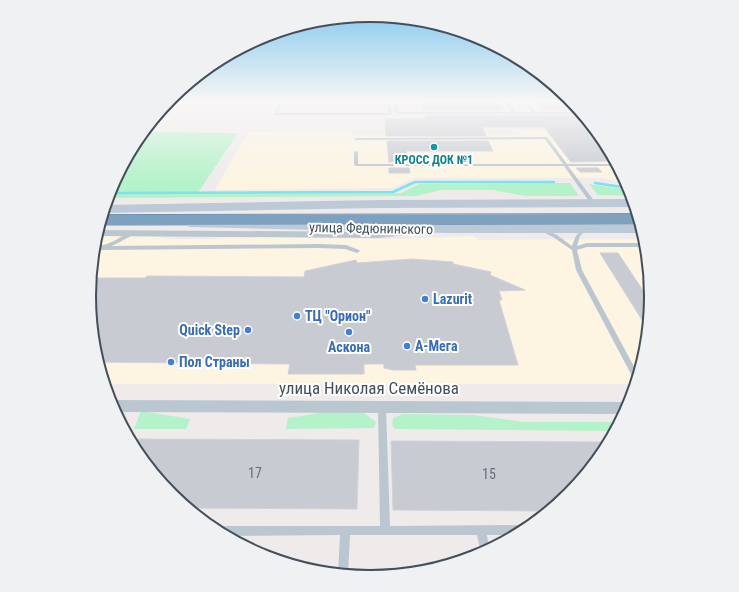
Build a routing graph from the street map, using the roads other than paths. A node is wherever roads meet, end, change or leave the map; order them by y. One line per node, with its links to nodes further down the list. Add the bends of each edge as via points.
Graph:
1 (356, 139): 3 (lane, via 546,138)
2 (356, 152): 3 (lane, via 356,165)
3 (565, 165): 4 (lane); 6 (lane)
4 (610, 165)
5 (627, 203): 6 (main road, улица Федюнинского)
6 (593, 204): 7 (main road, улица Федюнинского, via 366,204)
7 (109, 210)
8 (109, 210): 9 (highway, улица Федюнинского)
9 (630, 211)
10 (632, 219): 11 (highway, улица Федюнинского)
11 (106, 221)
12 (106, 221): 13 (main road, улица Федюнинского)
13 (447, 229): 14 (main road, улица Федюнинского); 18 (street, via 378,235)
14 (539, 229): 15 (main road, улица Федюнинского); 22 (lane)
15 (592, 229): 16 (main road, улица Федюнинского); 19 (main road); 22 (lane, via 578,236)
16 (635, 229)
17 (103, 233): 18 (street)
18 (133, 233): 21 (lane, via 115,244)
19 (636, 234)
20 (638, 245): 22 (lane, via 587,245)
21 (100, 248): 23 (lane, via 319,246 346,247)
22 (574, 249): 24 (lane, via 579,270)
23 (357, 251)
24 (633, 370)
25 (119, 406): 26 (street, улица Николая Семёнова)
26 (382, 407): 27 (street, улица Николая Семёнова); 28 (lane)
27 (620, 408)
28 (385, 530): 29 (lane); 32 (lane)
29 (481, 530): 30 (lane); 33 (lane)
30 (511, 530)
31 (229, 531): 32 (lane)
32 (345, 531): 34 (lane)
33 (484, 545)
34 (343, 569)

